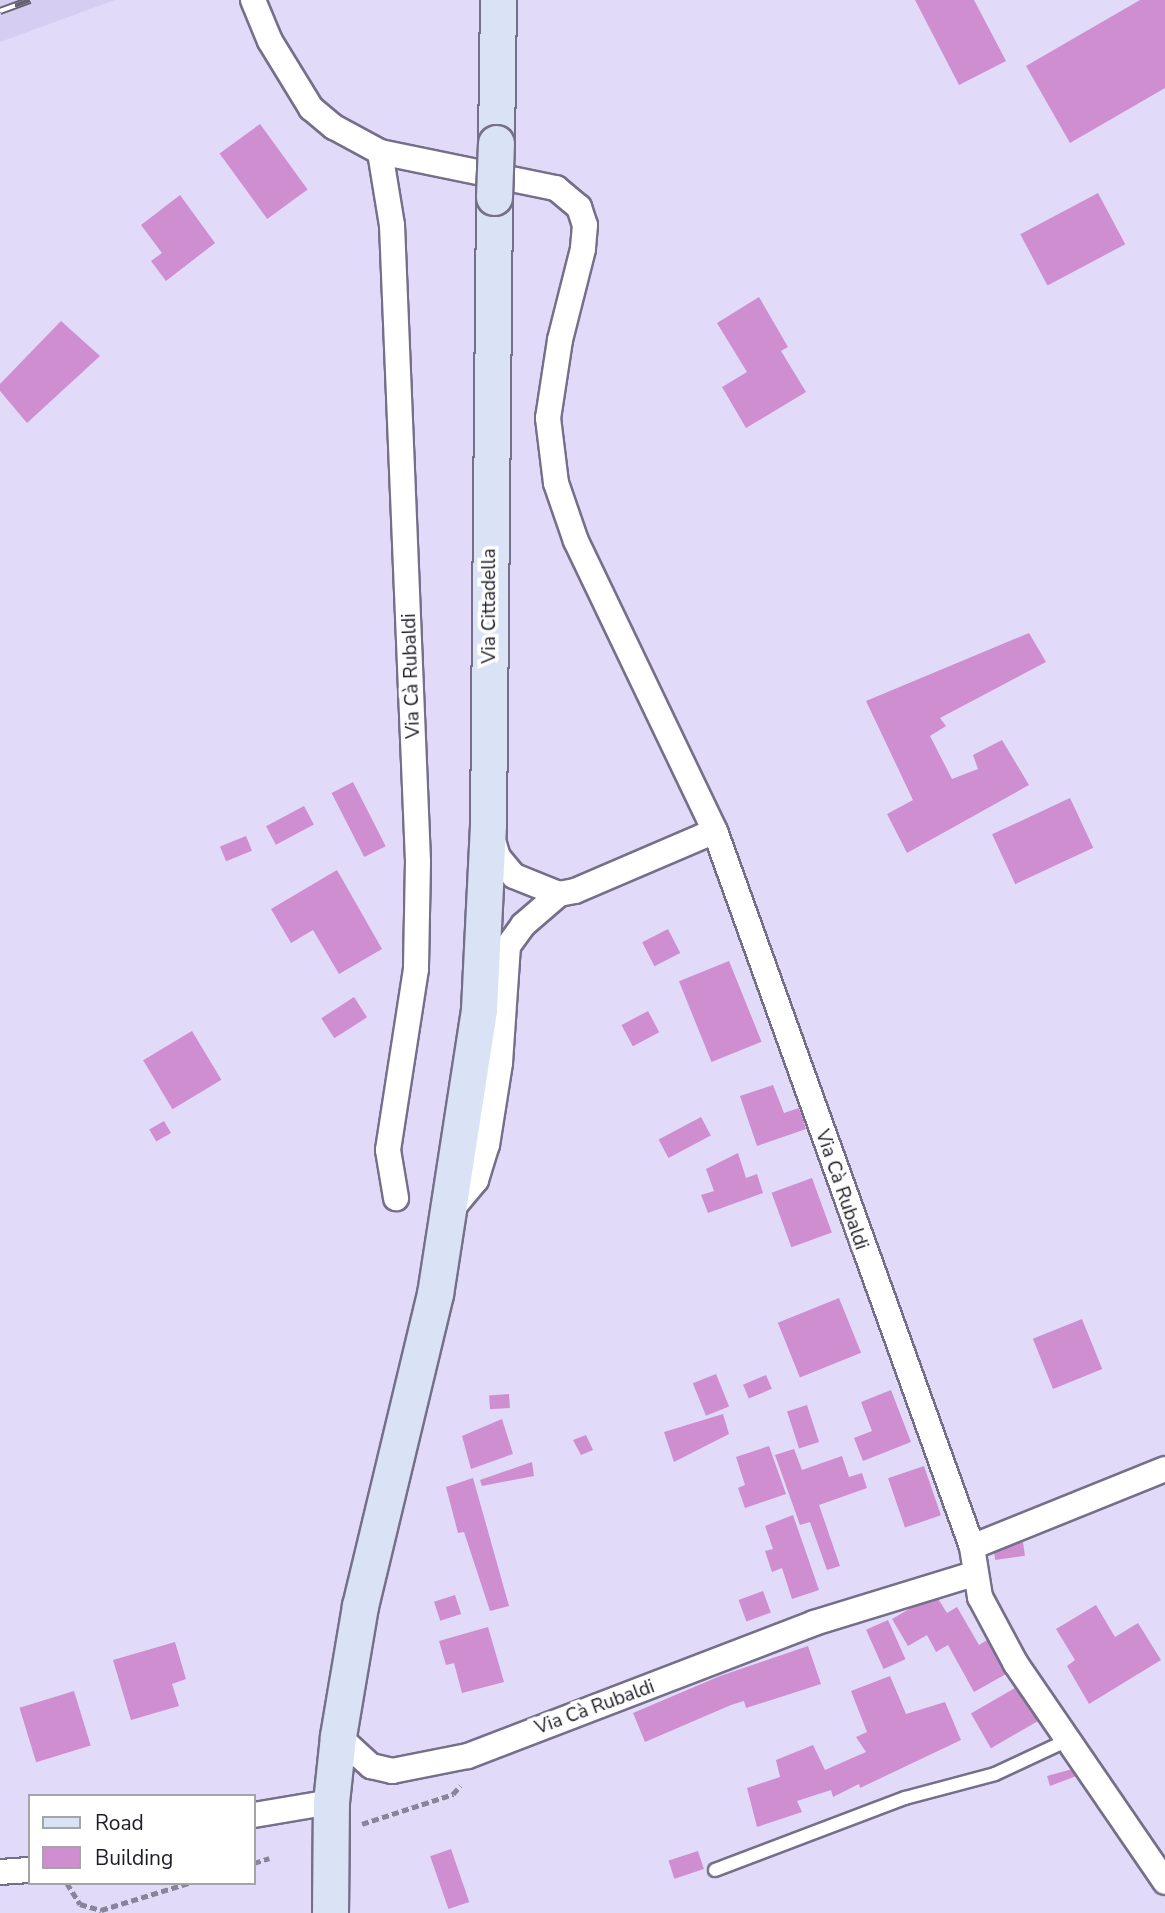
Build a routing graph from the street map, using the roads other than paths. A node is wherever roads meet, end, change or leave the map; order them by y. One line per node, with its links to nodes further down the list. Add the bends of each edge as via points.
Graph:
1 (253, 0): 3 (street, Via Cà Rubaldi, via 270,41 311,108)
2 (498, 0): 4 (main road, Via Cittadella, bridge)
3 (380, 152): 5 (street, Via Cà Rubaldi, via 556,188 579,208 586,225 583,249 560,340 548,418 556,483 576,541); 7 (street, Via Cà Rubaldi, via 392,225 418,862 416,969 388,1150)
4 (488, 824): 6 (street, via 498,857 514,876); 8 (main road, Via Cittadella, via 479,1009)
5 (715, 831): 6 (street); 10 (street, Via Cà Rubaldi)
6 (559, 894): 8 (street, via 510,939 500,1063 487,1145 476,1180)
7 (396, 1198)
8 (451, 1210): 12 (main road, Via Cittadella, via 360,1606)
9 (1165, 1469): 10 (street)
10 (972, 1546): 11 (street, Via Cà Rubaldi)
11 (973, 1574): 12 (street, Via Cà Rubaldi, via 814,1623 468,1756 415,1770 372,1766); 13 (street, Via Cà Rubaldi, via 980,1597 1016,1664)
12 (338, 1736): 14 (main road, Via Cittadella)
13 (1068, 1740): 17 (lane, via 995,1774 905,1798); 19 (street, Via Cà Rubaldi)
14 (331, 1802): 15 (street); 20 (main road, Via Cittadella)
15 (256, 1815)
16 (28, 1870): 18 (street)
17 (715, 1870)
18 (0, 1872)
19 (1165, 1882)
20 (330, 1913)

